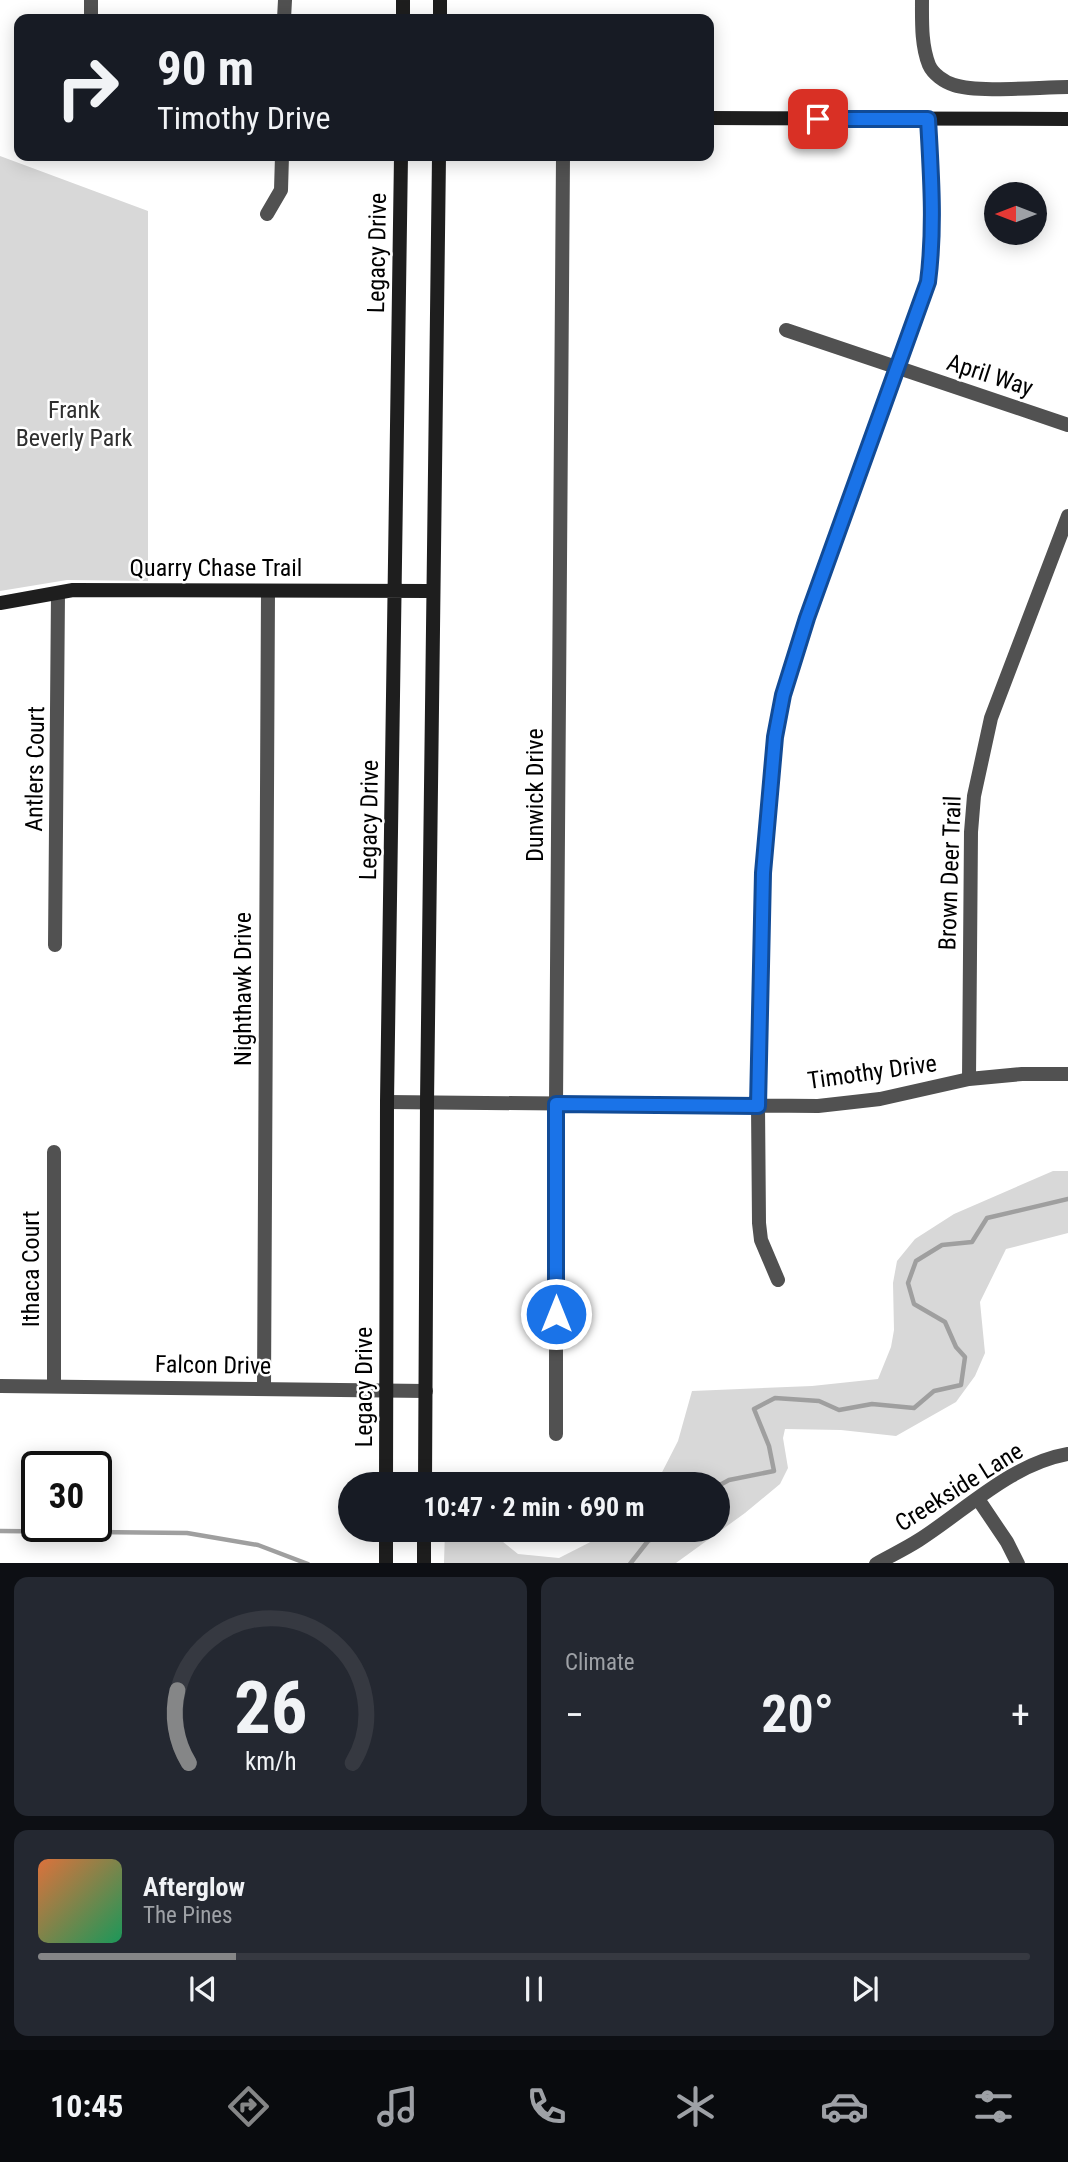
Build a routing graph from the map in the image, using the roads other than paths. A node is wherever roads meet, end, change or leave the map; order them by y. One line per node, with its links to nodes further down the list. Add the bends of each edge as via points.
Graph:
1 (922, 0): 2 (street, via 922,30 937,76 954,85)
2 (1068, 87)
3 (714, 118): 4 (main road)
4 (928, 119): 5 (main road); 12 (street, via 932,250 928,282)
5 (1068, 119)
6 (282, 161): 10 (street, via 281,190)
7 (401, 161): 16 (main road, Legacy Drive)
8 (439, 161): 17 (main road)
9 (563, 161): 25 (street, Dunwick Drive)
10 (267, 214)
11 (786, 330): 12 (street, April Way)
12 (898, 368): 13 (street, April Way); 26 (street, via 807,618 775,737 763,873)
13 (1068, 425)
14 (1068, 516): 22 (street, Brown Deer Trail, via 991,718 974,796)
15 (268, 591): 16 (main road, Quarry Chase Trail); 18 (main road, Quarry Chase Trail); 31 (street, Nighthawk Drive)
16 (395, 591): 17 (main road, Quarry Chase Trail); 23 (main road, Legacy Drive)
17 (432, 591): 24 (main road)
18 (58, 593): 19 (main road, Quarry Chase Trail); 20 (street, Antlers Court)
19 (0, 603)
20 (55, 945)
21 (1068, 1074): 22 (street, Timothy Drive)
22 (969, 1079): 26 (street, Timothy Drive, via 845,1104)
23 (387, 1102): 24 (street, Timothy Drive); 32 (main road, Legacy Drive)
24 (427, 1102): 25 (street, Timothy Drive); 33 (main road)
25 (556, 1104): 26 (street, Timothy Drive); 34 (street, Dunwick Drive)
26 (758, 1106): 28 (street, via 759,1223)
27 (54, 1152): 30 (street, Ithaca Court)
28 (778, 1280)
29 (0, 1386): 30 (street, Falcon Drive)
30 (54, 1386): 31 (street, Falcon Drive)
31 (264, 1388): 32 (street, Falcon Drive)
32 (387, 1390): 33 (street, Falcon Drive); 36 (main road, Legacy Drive)
33 (426, 1391): 37 (main road)
34 (556, 1434)
35 (1068, 1454): 38 (street, Creekside Lane, via 1030,1466)
36 (386, 1472)
37 (425, 1472)
38 (978, 1499): 43 (street, Creekside Lane, via 917,1542); 44 (street)
39 (386, 1542): 41 (main road)
40 (424, 1542): 42 (main road)
41 (386, 1563)
42 (424, 1563)
43 (876, 1563)
44 (1018, 1563)

